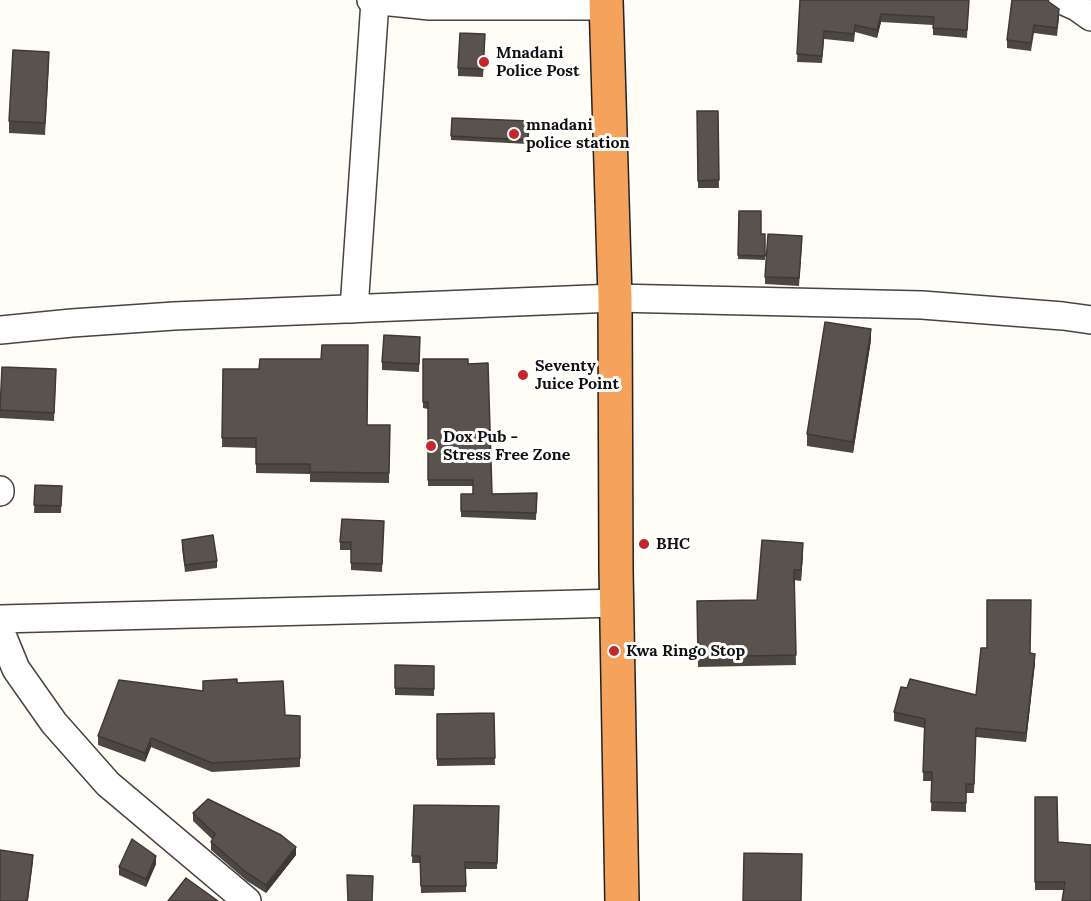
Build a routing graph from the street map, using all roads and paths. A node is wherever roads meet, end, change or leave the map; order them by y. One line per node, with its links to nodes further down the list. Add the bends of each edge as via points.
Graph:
1 (1061, 0): 4 (street)
2 (373, 1): 3 (street, via 430,6); 6 (street)
3 (606, 3): 5 (highway)
4 (1091, 17)
5 (615, 298): 6 (street); 7 (street, via 922,305); 9 (highway)
6 (354, 309): 8 (street, via 106,320)
7 (1091, 320)
8 (0, 330)
9 (618, 603): 10 (street); 13 (highway)
10 (0, 619)
11 (0, 630): 12 (street, via 16,669 54,723 108,784)
12 (247, 901)
13 (622, 901)

